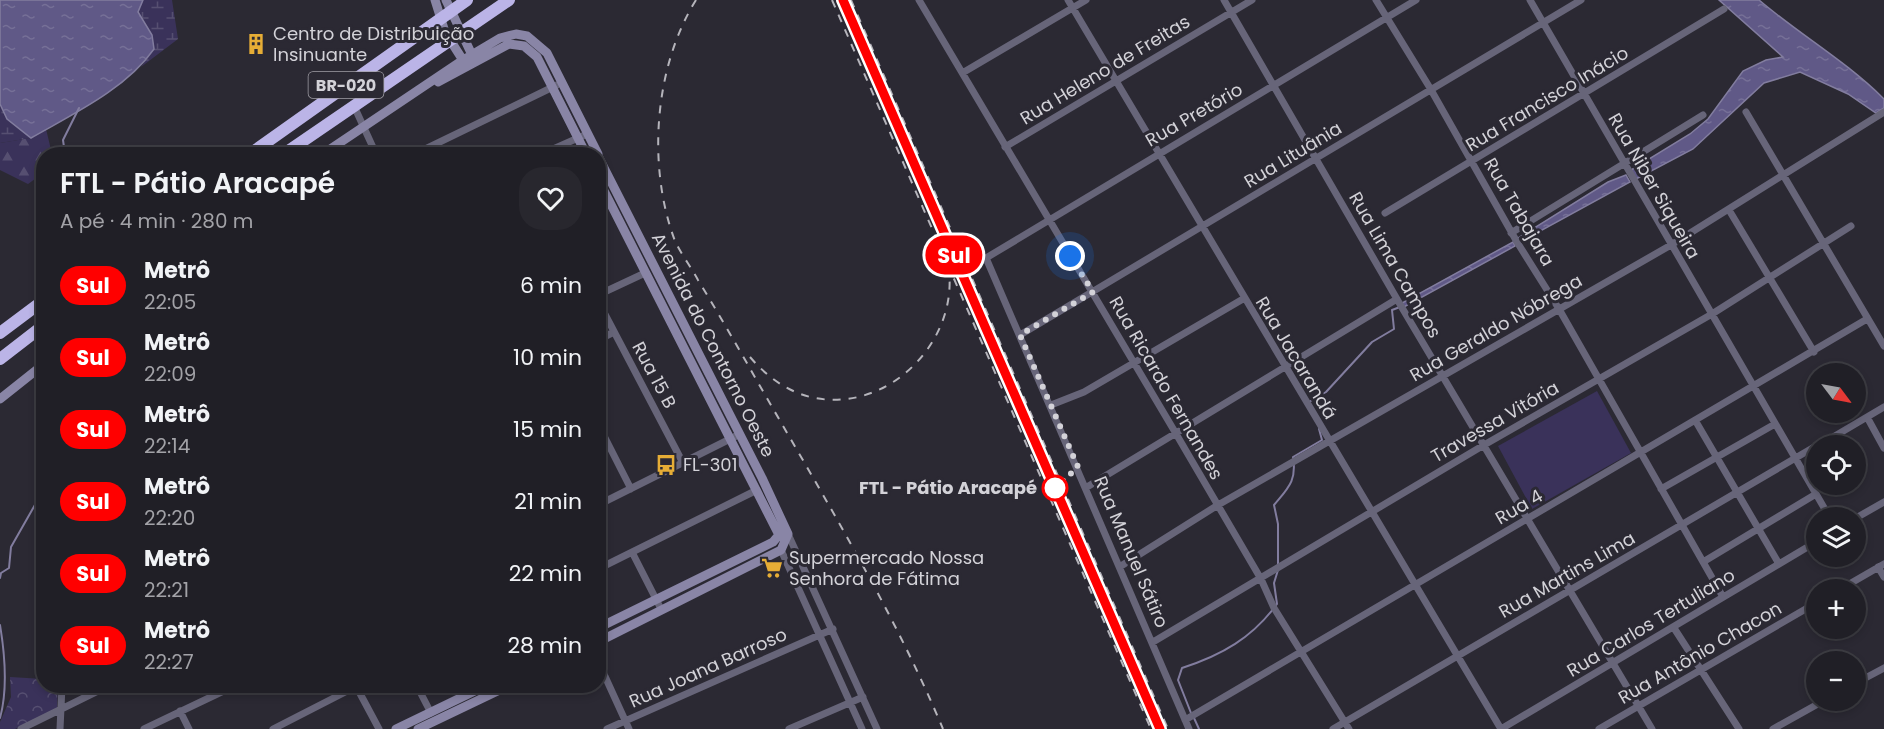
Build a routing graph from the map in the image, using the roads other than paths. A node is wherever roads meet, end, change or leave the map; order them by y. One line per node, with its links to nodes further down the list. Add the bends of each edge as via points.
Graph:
1 (435, 0): 14 (street)
2 (467, 0): 14 (highway, BR-020)
3 (509, 0): 19 (highway, BR-020)
4 (920, 0): 21 (street, Rua Ricardo Fernandes)
5 (1068, 0): 13 (street, Rua Jacarandá)
6 (1086, 0): 13 (street)
7 (1224, 0): 16 (street, Rua Lima Campos)
8 (1252, 0): 16 (street, Rua Heleno de Freitas)
9 (1377, 0): 17 (street, Rua Tabajara)
10 (1416, 0): 17 (street, Rua Pretório)
11 (1530, 0): 18 (street, Rua Niber Siqueira)
12 (1581, 0): 18 (street, Rua Lituânia)
13 (1073, 8): 21 (street); 22 (street, Rua Jacarandá)
14 (446, 9): 19 (street); 33 (highway, BR-020)
15 (1724, 9): 26 (street, Rua Francisco Inácio)
16 (1232, 13): 22 (street, Rua Heleno de Freitas); 24 (street, Rua Lima Campos)
17 (1388, 17): 24 (street, Rua Pretório); 25 (street, Rua Tabajara)
18 (1544, 24): 25 (street, Rua Lituânia); 26 (street, Rua Niber Siqueira)
19 (455, 38): 20 (street); 27 (highway, BR-020)
20 (469, 61): 23 (street, Avenida do Contorno Oeste, via 508,44 524,46); 31 (street, Avenida do Contorno Oeste)
21 (963, 72): 41 (street, Rua Ricardo Fernandes)
22 (1115, 80): 41 (street, Rua Heleno de Freitas); 42 (street, Rua Jacarandá)
23 (557, 85): 32 (street, Avenida do Contorno Oeste); 37 (street)
24 (1273, 87): 42 (street, Rua Pretório); 43 (street, Rua Lima Campos)
25 (1430, 88): 43 (street, Rua Lituânia); 44 (street, Rua Tabajara)
26 (1584, 94): 44 (street, Rua Francisco Inácio); 45 (street, Rua Niber Siqueira)
27 (354, 106): 31 (street); 34 (highway, BR-020)
28 (1746, 112): 47 (street)
29 (1884, 112): 47 (street, Rua Geraldo Nóbrega)
30 (1703, 115): 45 (street)
31 (363, 127): 35 (street, Avenida do Contorno Oeste); 36 (street)
32 (582, 136): 38 (street); 39 (street, Avenida do Contorno Oeste); 40 (street, Avenida do Contorno Oeste)
33 (259, 147)
34 (294, 147)
35 (333, 147)
36 (373, 147)
37 (435, 147)
38 (558, 147)
39 (584, 147)
40 (591, 147)
41 (1005, 147): 52 (street, Rua Ricardo Fernandes)
42 (1158, 153): 52 (street, Rua Pretório); 54 (street, Rua Jacarandá)
43 (1316, 159): 54 (street, Rua Lituânia); 65 (street, Rua Lima Campos)
44 (1472, 161): 50 (street, Rua Francisco Inácio); 55 (street, Rua Tabajara)
45 (1624, 164): 55 (street); 58 (street, Rua Niber Siqueira)
46 (606, 175): 51 (street, Avenida do Contorno Oeste)
47 (1783, 176): 49 (street, Rua Geraldo Nóbrega); 57 (street)
48 (606, 192): 51 (street, Avenida do Contorno Oeste)
49 (1729, 210): 58 (street, Rua Geraldo Nóbrega); 61 (street)
50 (1385, 213)
51 (624, 220): 56 (street, Avenida do Contorno Oeste)
52 (1048, 220): 59 (street, Rua Pretório); 63 (street, Rua Ricardo Fernandes)
53 (1851, 226): 57 (street, Travessa Vitória)
54 (1202, 227): 63 (street, Rua Lituânia); 64 (street, Rua Jacarandá)
55 (1511, 233): 67 (street, Rua Tabajara)
56 (633, 237): 60 (street, Avenida do Contorno Oeste); 76 (street, Avenida do Contorno Oeste)
57 (1823, 243): 61 (street, Travessa Vitória); 70 (street)
58 (1671, 245): 67 (street, Rua Geraldo Nóbrega); 68 (street, Rua Niber Siqueira)
59 (987, 256): 74 (street, Rua Manuel Sátiro)
60 (645, 273): 62 (street); 77 (street, Avenida do Contorno Oeste)
61 (1768, 278): 68 (street, Travessa Vitória); 79 (street)
62 (606, 291)
63 (1093, 292): 74 (street, Rua Lituânia); 83 (street, Rua Ricardo Fernandes)
64 (1243, 299): 83 (street); 84 (street, Rua Jacarandá)
65 (1397, 299): 84 (street); 86 (street, Rua Lima Campos)
66 (36, 306): 73 (highway)
67 (1559, 309): 86 (street, Rua Geraldo Nóbrega); 87 (street, Rua Tabajara)
68 (1712, 314): 87 (street, Travessa Vitória); 88 (street, Rua Niber Siqueira)
69 (606, 316): 72 (street, Rua 15 B)
70 (1867, 319): 78 (street); 79 (street, Rua 4)
71 (36, 331): 81 (highway)
72 (614, 332): 75 (street); 106 (street, Rua 15 B)
73 (0, 333)
74 (1020, 335): 90 (street, Rua Manuel Sátiro)
75 (606, 336)
76 (691, 338): 77 (street); 80 (street, Avenida do Contorno Oeste)
77 (681, 343): 82 (street, Avenida do Contorno Oeste)
78 (1884, 346)
79 (1814, 351): 88 (street, Rua 4)
80 (699, 354): 82 (street); 97 (street, Avenida do Contorno Oeste)
81 (0, 359)
82 (690, 359): 97 (street, Avenida do Contorno Oeste)
83 (1132, 361): 90 (street, via 1084,392); 95 (street, Rua Ricardo Fernandes)
84 (1286, 367): 95 (street); 99 (street, Rua Jacarandá)
85 (36, 370): 89 (street)
86 (1443, 377): 99 (street, Rua Geraldo Nóbrega); 100 (street, Rua Lima Campos)
87 (1599, 379): 100 (street, Travessa Vitória); 103 (street, Rua Tabajara)
88 (1754, 387): 93 (street, Rua 4); 94 (street, Rua Niber Siqueira)
89 (0, 399)
90 (1051, 405): 108 (street, Rua Manuel Sátiro)
91 (1884, 407): 92 (street, Rua Martins Lima)
92 (1867, 417): 96 (street, Rua Martins Lima); 101 (street)
93 (1695, 420): 103 (street, Rua 4); 104 (street)
94 (1775, 424): 104 (street); 105 (street, Rua Niber Siqueira)
95 (1175, 432): 108 (street); 116 (street, Rua Ricardo Fernandes)
96 (1836, 435)
97 (735, 437): 106 (street); 111 (street, Avenida do Contorno Oeste); 122 (street, Avenida do Contorno Oeste)
98 (606, 440): 109 (street)
99 (1328, 441): 116 (street, Rua Geraldo Nóbrega); 118 (street, Rua Jacarandá)
100 (1484, 445): 118 (street, Travessa Vitória); 119 (street, Rua Lima Campos)
101 (1884, 448)
102 (1806, 452): 105 (street, Rua Martins Lima)
103 (1641, 454): 110 (street, Rua Tabajara); 119 (street, Rua 4)
104 (1716, 456): 110 (street); 112 (street)
105 (1796, 458): 107 (street, Rua Niber Siqueira); 112 (street, Rua Martins Lima)
106 (683, 463): 109 (street)
107 (1806, 476)
108 (1087, 487): 129 (street, Rua Manuel Sátiro)
109 (631, 489): 114 (street)
110 (1661, 489): 120 (street, Rua Tabajara)
111 (757, 490): 125 (street); 139 (street, Avenida do Contorno Oeste, via 778,534 773,542)
112 (1737, 492): 120 (street, Rua Martins Lima); 121 (street)
113 (1814, 495): 121 (street)
114 (606, 501)
115 (1884, 502): 117 (street)
116 (1218, 505): 129 (street, Rua Geraldo Nóbrega); 132 (street, Rua Ricardo Fernandes)
117 (1866, 512)
118 (1371, 513): 132 (street, Travessa Vitória); 134 (street, Rua Jacarandá)
119 (1527, 520): 134 (street, Rua 4); 136 (street, Rua Lima Campos)
120 (1682, 525): 126 (street, Rua Tabajara); 136 (street, Rua Martins Lima)
121 (1758, 527): 126 (street); 127 (street)
122 (788, 534): 124 (street); 135 (street)
123 (1806, 548): 127 (street, Rua Carlos Tertuliano)
124 (781, 550): 137 (street); 141 (street)
125 (633, 554): 128 (street); 139 (street)
126 (1703, 562): 138 (street, Rua Tabajara)
127 (1779, 564): 138 (street, Rua Carlos Tertuliano)
128 (606, 566)
129 (1121, 566): 149 (street, Rua Manuel Sátiro)
130 (1881, 566): 131 (street); 133 (street)
131 (1884, 577)
132 (1261, 579): 149 (street, Travessa Vitória); 150 (street, Rua Ricardo Fernandes)
133 (1858, 579)
134 (1415, 585): 150 (street, Rua 4); 151 (street, Rua Jacarandá)
135 (813, 587): 137 (street); 140 (street)
136 (1569, 590): 151 (street, Rua Martins Lima); 152 (street, Rua Lima Campos)
137 (801, 593): 142 (street)
138 (1723, 597): 145 (street, Rua Carlos Tertuliano)
139 (656, 599): 141 (street); 144 (street)
140 (821, 603): 142 (street); 146 (street)
141 (661, 609): 148 (street)
142 (809, 609): 147 (street)
143 (1806, 609): 154 (street, Rua Antônio Chacon)
144 (606, 624)
145 (1674, 628): 152 (street, Rua Carlos Tertuliano); 154 (street)
146 (833, 629): 147 (street, Rua Joana Barroso); 165 (street)
147 (821, 634): 166 (street); 173 (street, Rua Joana Barroso)
148 (606, 638)
149 (1153, 642): 172 (street, Rua Manuel Sátiro)
150 (1301, 652): 172 (street, Rua 4); 174 (street, Rua Ricardo Fernandes)
151 (1458, 657): 174 (street, Rua Martins Lima); 190 (street, Rua Jacarandá)
152 (1614, 663): 167 (street, Rua Lima Campos); 190 (street, Rua Carlos Tertuliano)
153 (1884, 668): 155 (street)
154 (1702, 671): 167 (street, Rua Antônio Chacon); 193 (street)
155 (1866, 678)
156 (606, 679): 173 (street)
157 (62, 693): 168 (street)
158 (94, 693): 168 (street)
159 (218, 693): 164 (street)
160 (342, 693): 179 (street)
161 (360, 693): 180 (street)
162 (419, 693): 171 (street)
163 (474, 693): 171 (street)
164 (214, 695): 169 (street)
165 (862, 697): 166 (street); 187 (street)
166 (850, 702): 185 (street); 186 (street)
167 (1638, 707): 191 (street, Rua Antônio Chacon); 192 (street, Rua Lima Campos)
168 (61, 710): 175 (street); 176 (street)
169 (180, 711): 177 (street); 178 (street)
170 (1806, 711): 194 (street)
171 (428, 717): 181 (street); 182 (street)
172 (1185, 720): 188 (street, Rua Manuel Sátiro)
173 (625, 721): 183 (street, Rua Joana Barroso); 184 (street)
174 (1347, 726): 189 (street, Rua Martins Lima)
175 (21, 729)
176 (60, 729)
177 (144, 729)
178 (189, 729)
179 (273, 729)
180 (379, 729)
181 (396, 729)
182 (418, 729)
183 (607, 729)
184 (629, 729)
185 (789, 729)
186 (862, 729)
187 (877, 729)
188 (1189, 729)
189 (1333, 729)
190 (1501, 729)
191 (1599, 729)
192 (1652, 729)
193 (1739, 729)
194 (1773, 729)

